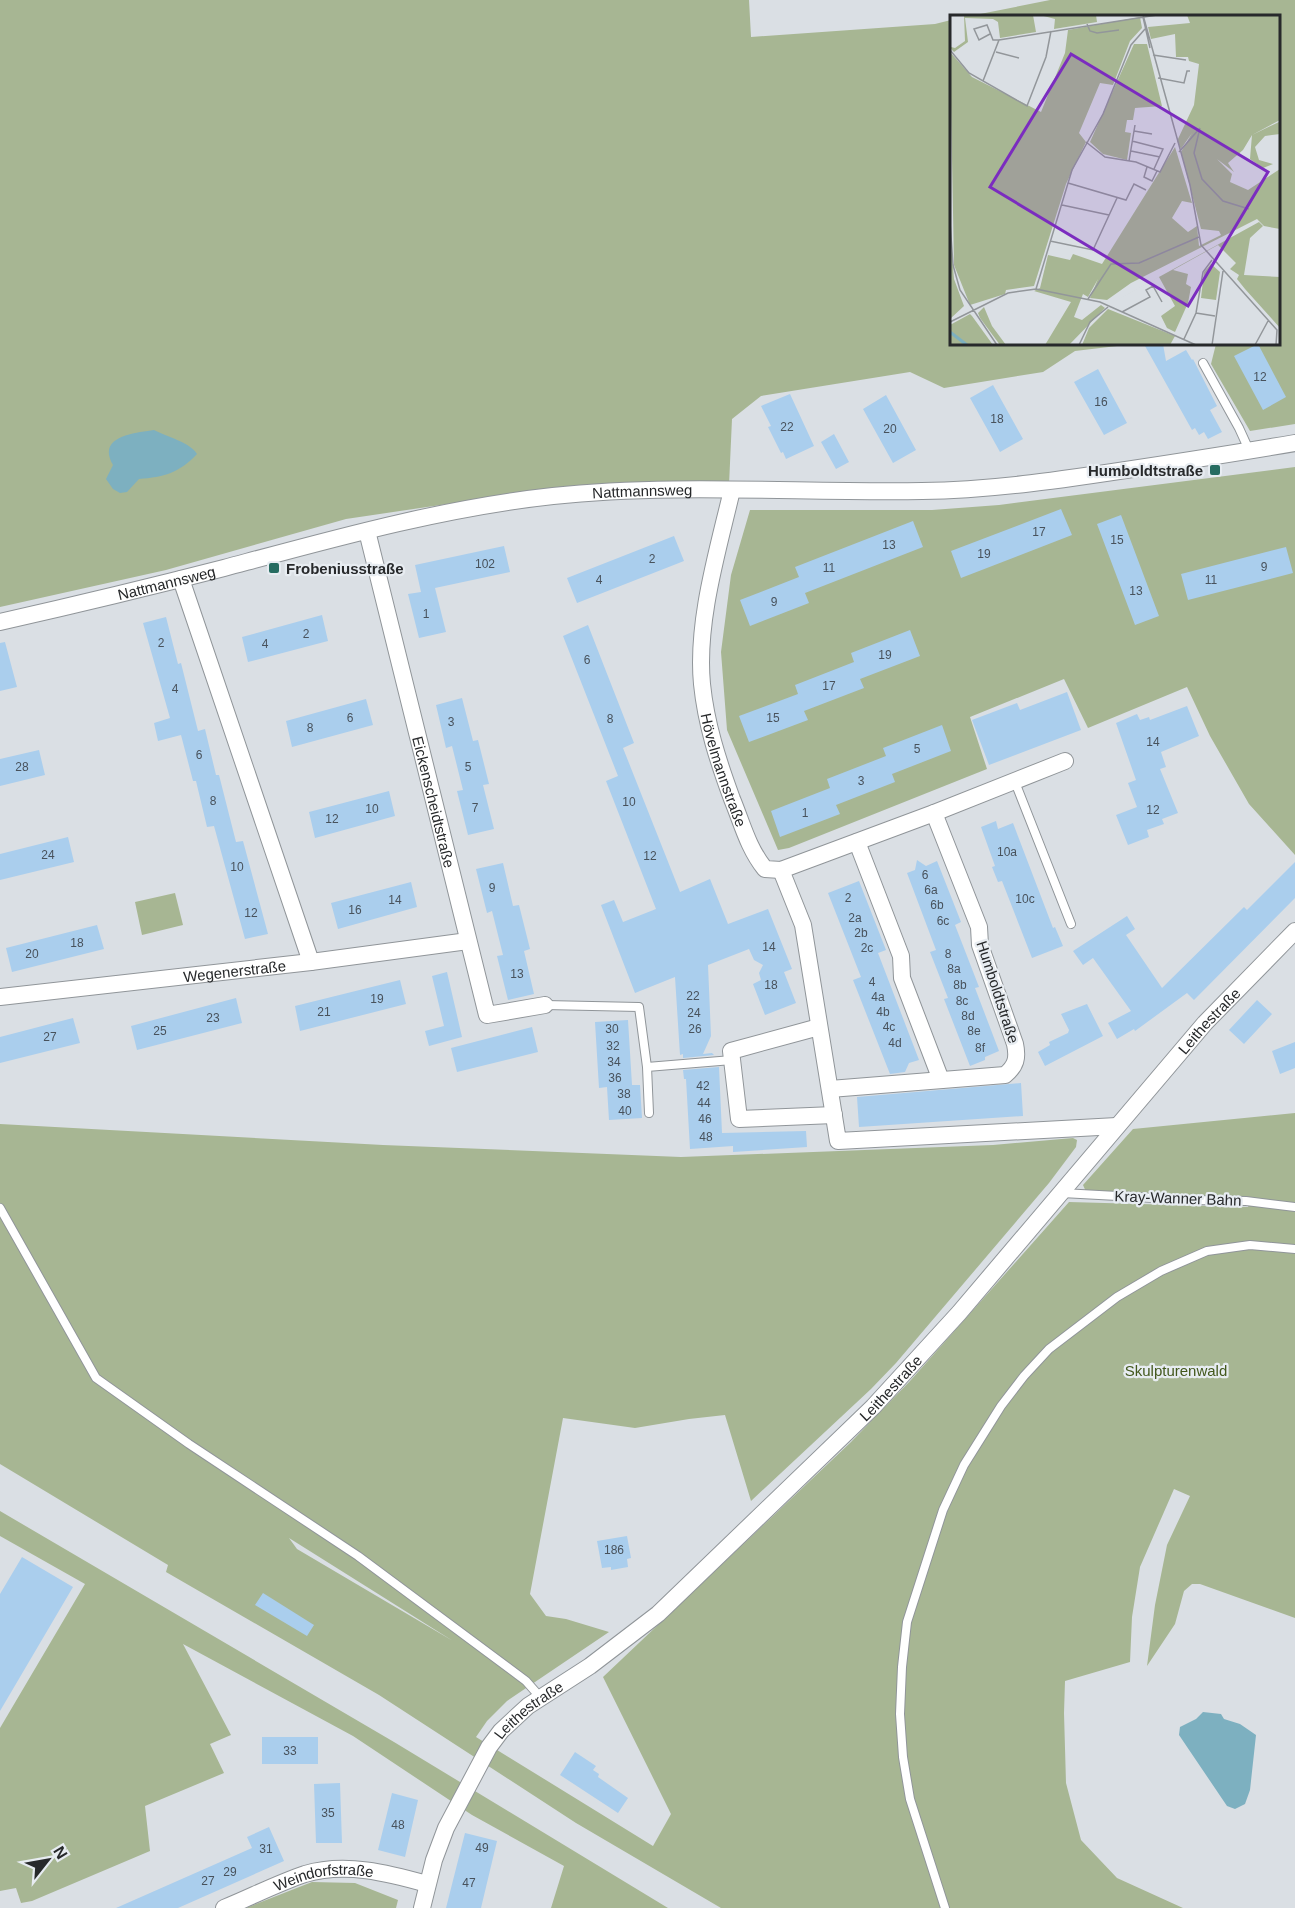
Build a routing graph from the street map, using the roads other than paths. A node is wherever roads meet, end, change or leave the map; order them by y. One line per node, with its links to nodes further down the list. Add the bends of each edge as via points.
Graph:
1 (1203, 363): 3 (lane)
2 (1295, 443): 3 (street, Nattmannsweg)
3 (1249, 450): 4 (street, Nattmannsweg, via 1002,487 923,491)
4 (732, 490): 5 (street, Nattmannsweg, via 597,492 549,497 473,507); 12 (street, Hövelmannstraße, via 707,602 702,684 718,762 754,855 765,869)
5 (367, 531): 6 (street, Nattmannsweg); 15 (street, Eickenscheidtstraße)
6 (181, 579): 7 (street, Nattmannsweg); 16 (street)
7 (0, 622)
8 (1065, 761): 9 (street)
9 (1015, 782): 10 (street); 13 (lane)
10 (934, 813): 11 (street); 22 (street, Humboldtstraße, via 979,927 980,945 1017,1053 1016,1063 1005,1076)
11 (857, 842): 12 (street); 22 (street, via 901,956 902,978)
12 (781, 870): 19 (street, via 803,925)
13 (1071, 924)
14 (1295, 931): 26 (street, Leithestraße, via 1205,1023)
15 (468, 941): 16 (street, Wegenerstraße); 18 (street, Eickenscheidtstraße, via 487,1015)
16 (311, 962): 17 (street, Wegenerstraße)
17 (0, 998)
18 (545, 1005): 21 (lane, via 639,1007)
19 (819, 1027): 20 (street, via 731,1051); 23 (street)
20 (732, 1060): 21 (lane); 25 (street, via 739,1119)
21 (646, 1067): 24 (lane)
22 (941, 1080): 23 (street, Humboldtstraße)
23 (830, 1089): 25 (street)
24 (649, 1113)
25 (834, 1115): 26 (street, via 838,1141)
26 (1117, 1126): 27 (street, Leithestraße)
27 (1060, 1192): 28 (lane, Kray-Wanner Bahn); 31 (street, Leithestraße, via 917,1360 842,1437 658,1614)
28 (1295, 1207)
29 (0, 1208): 31 (lane, via 96,1378 358,1556 526,1681)
30 (1295, 1249): 35 (lane, via 1250,1245 1207,1251 1161,1271 1117,1297 1049,1349 1024,1376 964,1465 943,1509 907,1622 902,1667 900,1714 910,1799)
31 (541, 1698): 32 (street, Leithestraße, via 515,1716 489,1747 455,1810)
32 (427, 1884): 33 (street, Weindorfstraße, via 365,1870 331,1869 305,1874); 34 (street, Leithestraße)
33 (224, 1908)
34 (422, 1908)
35 (945, 1908)

